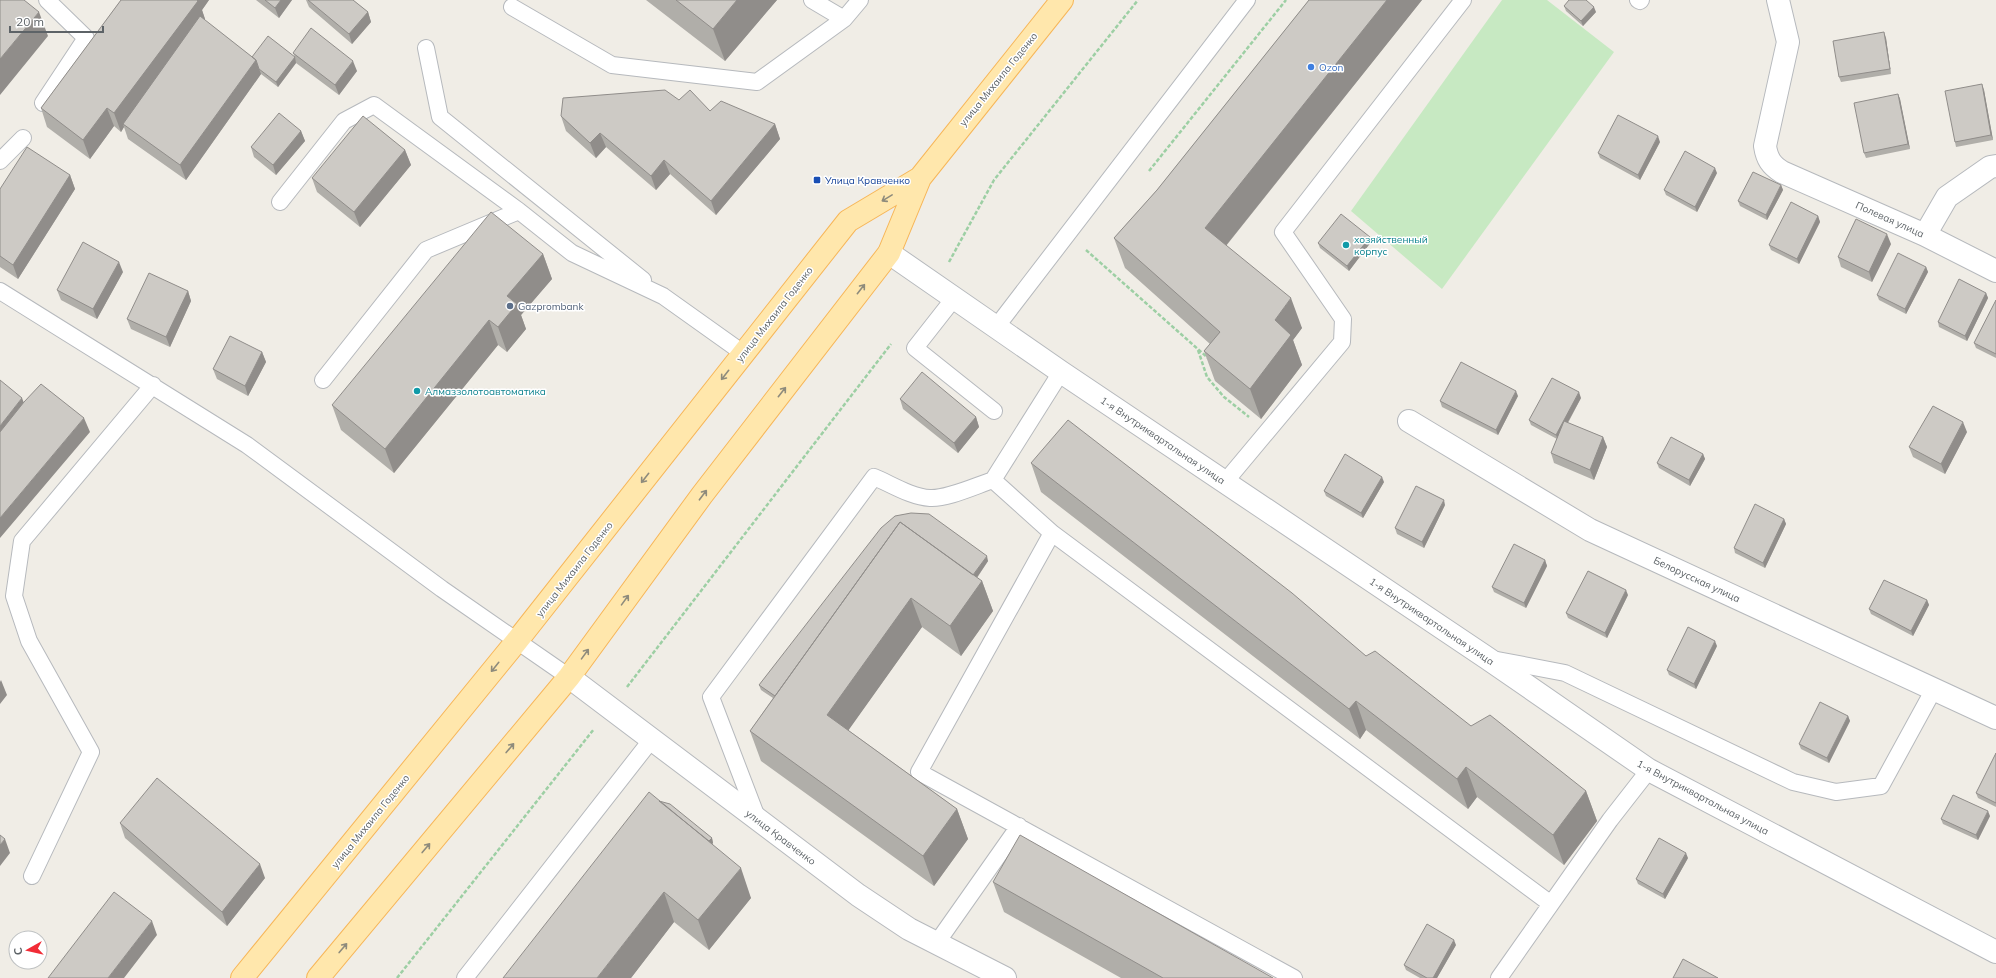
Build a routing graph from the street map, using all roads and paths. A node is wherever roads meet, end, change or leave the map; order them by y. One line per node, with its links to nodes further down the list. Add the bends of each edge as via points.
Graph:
1 (47, 0): 15 (lane, via 86,38)
2 (812, 0): 13 (lane)
3 (860, 0): 13 (lane)
4 (1062, 0): 20 (main road, улица Михаила Годенко)
5 (1138, 0): 27 (path, via 994,180)
6 (1247, 0): 31 (lane)
7 (1286, 0): 19 (path)
8 (1464, 0): 43 (lane, via 1283,232 1343,319 1342,342)
9 (1638, 0): 10 (lane)
10 (1641, 0)
11 (1778, 0): 23 (street, Полевая улица, via 1788,42 1765,146 1766,157 1773,167 1782,172)
12 (512, 7): 13 (lane, via 612,65 757,82)
13 (844, 19)
14 (426, 48): 29 (lane, via 440,117)
15 (43, 103)
16 (23, 138): 17 (lane)
17 (0, 161)
18 (1996, 166): 23 (street, via 1990,167 1947,197)
19 (1144, 177)
20 (920, 178): 25 (main road, улица Михаила Годенко); 34 (main road, улица Михаила Годенко, one-way to 34, via 848,221)
21 (280, 202): 22 (lane, via 344,121 374,105)
22 (519, 211): 29 (lane, via 572,253); 37 (lane, via 426,250)
23 (1925, 235): 26 (street, Полевая улица)
24 (1090, 244): 33 (path, via 1086,251)
25 (889, 253): 27 (street, 1-я Внутриквартальная улица); 47 (main road, улица Михаила Годенко, one-way to 25, via 702,495)
26 (1996, 271)
27 (937, 285): 30 (street, 1-я Внутриквартальная улица)
28 (0, 291): 38 (lane)
29 (663, 296): 34 (lane)
30 (955, 297): 31 (street, 1-я Внутриквартальная улица); 39 (lane, via 915,348)
31 (997, 326): 36 (street, 1-я Внутриквартальная улица)
32 (893, 342): 49 (path)
33 (1198, 349): 35 (path); 40 (path, via 1207,377 1224,397)
34 (743, 353): 45 (main road, улица Михаила Годенко, one-way to 45)
35 (1213, 362)
36 (1062, 372): 42 (lane); 43 (street, 1-я Внутриквартальная улица)
37 (323, 380)
38 (153, 385): 45 (lane, via 247,445); 55 (lane, via 22,541 14,596 29,641 91,752)
39 (994, 411)
40 (1253, 420)
41 (1409, 422): 48 (street, Белорусская улица, via 1590,530)
42 (993, 480): 44 (lane); 53 (lane, via 930,498 910,493 874,477 711,697)
43 (1225, 482): 46 (street, 1-я Внутриквартальная улица)
44 (1052, 533): 54 (lane, via 919,772); 56 (lane)
45 (516, 642): 47 (lane); 59 (main road, улица Михаила Годенко, one-way to 59)
46 (1487, 658): 48 (lane, via 1565,673 1793,782 1836,792 1881,786); 52 (street, 1-я Внутриквартальная улица)
47 (569, 677): 49 (street, улица Кравченко); 60 (main road, улица Михаила Годенко, one-way to 47)
48 (1934, 689): 50 (street, Белорусская улица)
49 (611, 709): 51 (street, улица Кравченко); 61 (path)
50 (1996, 718)
51 (652, 739): 53 (street, улица Кравченко); 62 (lane)
52 (1649, 770): 56 (lane); 58 (street, 1-я Внутриквартальная улица)
53 (758, 820): 57 (street, улица Кравченко, via 858,895)
54 (1019, 826): 57 (lane); 64 (lane)
55 (32, 876)
56 (1551, 904): 65 (lane)
57 (936, 944): 63 (street, улица Кравченко)
58 (1996, 952)
59 (242, 978)
60 (318, 978)
61 (397, 978)
62 (465, 978)
63 (1005, 978)
64 (1294, 978)
65 (1499, 978)

